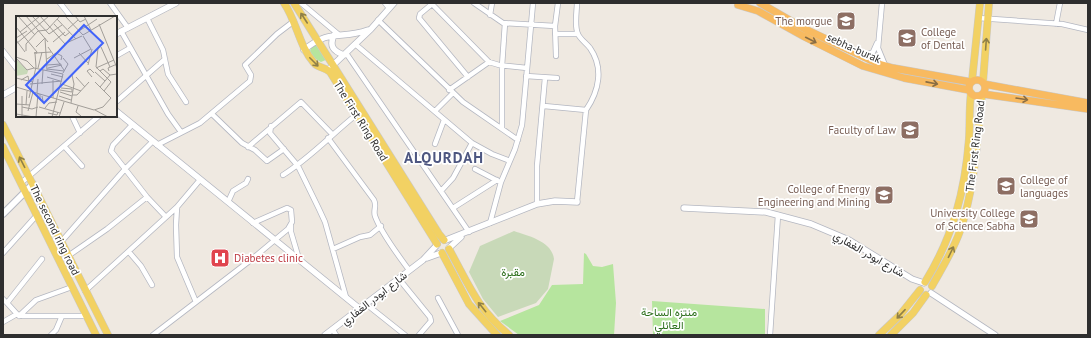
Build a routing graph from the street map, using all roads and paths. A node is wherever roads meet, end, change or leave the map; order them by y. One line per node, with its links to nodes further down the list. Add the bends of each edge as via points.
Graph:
1 (60, 3): 22 (street)
2 (110, 3): 32 (street)
3 (176, 3): 23 (street)
4 (284, 3): 27 (main road, The First Ring Road)
5 (294, 3): 39 (main road, The First Ring Road, one-way to 5)
6 (301, 3): 38 (street)
7 (385, 3): 20 (street)
8 (431, 3): 50 (street); 58 (street, via 420,14 420,18)
9 (474, 3): 21 (street)
10 (492, 3): 21 (street)
11 (533, 3): 30 (street)
12 (558, 3): 31 (street)
13 (577, 3): 37 (street)
14 (760, 3): 48 (highway, sebha-burak)
15 (882, 3): 40 (street)
16 (980, 3): 24 (main road)
17 (989, 3): 25 (main road)
18 (1060, 3): 29 (street)
19 (737, 4): 64 (highway, sebha-burak, one-way to 64, via 765,14 863,66 904,78)
20 (392, 5): 26 (street)
21 (490, 15): 28 (street)
22 (70, 16)
23 (147, 18): 32 (street); 49 (street, via 162,47)
24 (978, 18): 25 (street); 61 (main road)
25 (988, 18): 29 (street); 62 (main road, one-way to 25)
26 (378, 20): 33 (street); 65 (street)
27 (294, 21): 43 (main road, The First Ring Road); 76 (street, via 245,65 251,76 250,81)
28 (505, 23): 30 (street); 51 (street)
29 (1056, 24): 34 (street)
30 (530, 25): 31 (street); 55 (street)
31 (555, 26): 36 (street)
32 (128, 28): 35 (street)
33 (370, 29): 38 (street, via 361,33); 41 (street)
34 (1088, 30)
35 (118, 32): 42 (street)
36 (555, 34): 37 (street); 47 (street)
37 (578, 34): 73 (street, via 594,54 599,74 596,93)
38 (336, 35): 39 (street); 45 (street, via 331,42 332,48)
39 (317, 39): 43 (street); 53 (main road, The First Ring Road)
40 (878, 41): 48 (street, via 872,52); 52 (street, via 879,54)
41 (355, 44): 45 (street); 75 (street)
42 (130, 48): 46 (street); 57 (street)
43 (304, 50): 53 (main road, The First Ring Road, one-way to 53, via 316,66)
44 (3, 51): 54 (street)
45 (345, 54): 53 (street); 108 (street)
46 (117, 55)
47 (556, 56)
48 (862, 57): 52 (highway, sebha-burak)
49 (165, 60): 57 (street); 69 (street, via 168,74)
50 (489, 62): 51 (street); 58 (street)
51 (502, 66): 55 (street); 84 (street)
52 (886, 66): 61 (highway, sebha-burak)
53 (330, 67): 77 (main road, The First Ring Road); 127 (main road, The First Ring Road)
54 (16, 68)
55 (526, 68): 56 (street)
56 (526, 76): 59 (street); 88 (street)
57 (146, 77): 68 (street); 85 (street)
58 (468, 77): 65 (street)
59 (545, 78): 60 (street); 71 (street)
60 (557, 78)
61 (972, 81): 62 (highway); 64 (highway)
62 (984, 83): 66 (highway); 70 (highway)
63 (16, 88): 67 (street)
64 (970, 91): 66 (highway, via 974,96); 142 (main road, The First Ring Road, via 967,160 960,201 944,249)
65 (451, 92): 75 (street); 84 (street)
66 (982, 94): 72 (highway, one-way to 72); 142 (main road, The First Ring Road, one-way to 66, via 951,251 963,222 972,175)
67 (3, 95)
68 (117, 101)
69 (186, 102)
70 (1088, 103)
71 (544, 106): 73 (street); 113 (street, via 537,166)
72 (1088, 109)
73 (586, 110): 112 (street)
74 (117, 112): 82 (street)
75 (436, 112): 80 (street)
76 (212, 114): 85 (street, via 200,124); 94 (street)
77 (356, 115): 87 (street); 129 (main road, The First Ring Road)
78 (72, 117): 86 (street)
79 (98, 117): 86 (street)
80 (444, 120): 89 (street); 91 (street)
81 (3, 125): 102 (main road, The second ring road, one-way to 81)
82 (132, 125): 90 (street); 99 (street, via 111,148 112,154)
83 (271, 126): 87 (street, via 302,102); 94 (street); 95 (street, via 270,133)
84 (502, 128): 88 (street)
85 (181, 132): 90 (street)
86 (80, 133): 92 (street)
87 (330, 136): 98 (street); 124 (street, via 376,203 375,215)
88 (518, 140): 96 (street)
89 (472, 143): 96 (street); 108 (street, via 453,178)
90 (155, 144): 99 (street); 104 (street)
91 (435, 144)
92 (64, 146): 97 (street); 102 (street)
93 (3, 147): 106 (main road, The second ring road)
94 (248, 147): 95 (street, via 267,161)
95 (284, 149): 98 (street)
96 (510, 161): 105 (street)
97 (82, 166)
98 (298, 166): 101 (street); 130 (street, via 325,222)
99 (126, 168): 110 (street); 128 (street)
100 (475, 169): 105 (street)
101 (283, 175)
102 (30, 177): 106 (street); 107 (main road, The second ring road)
103 (248, 179): 111 (street, via 233,191)
104 (199, 181): 111 (street); 114 (street)
105 (499, 181): 115 (street); 122 (street)
106 (21, 183): 109 (main road, The second ring road)
107 (33, 184): 109 (main road); 128 (main road, The second ring road)
108 (441, 190): 115 (street)
109 (25, 192): 117 (main road); 119 (main road, The second ring road)
110 (147, 197): 120 (street); 134 (street)
111 (228, 202): 121 (street)
112 (577, 202): 113 (street, شارع ابودر الغفاري, via 555,201)
113 (537, 204): 122 (street, شارع ابودر الغفاري)
114 (177, 207): 120 (street); 147 (street, via 177,257)
115 (453, 208): 125 (street)
116 (684, 208): 118 (street, شارع ابودر الغفاري)
117 (3, 214)
118 (778, 214): 142 (street, شارع ابودر الغفاري, via 844,238); 166 (street)
119 (37, 215): 133 (street); 141 (main road, The second ring road)
120 (166, 217): 132 (street)
121 (253, 223): 123 (street, via 287,208 291,210); 126 (street)
122 (490, 223): 125 (street, شارع ابودر الغفاري)
123 (291, 226): 126 (street); 136 (street)
124 (381, 226): 130 (street, via 370,235); 138 (street, via 395,251)
125 (467, 233): 127 (street, شارع ابودر الغفاري); 131 (street, شارع ابودر الغفاري)
126 (274, 240): 136 (street); 147 (street)
127 (445, 240): 129 (main road, via 440,240); 131 (main road, The First Ring Road, via 449,244)
128 (61, 242): 134 (main road, The second ring road)
129 (436, 245): 131 (main road, The First Ring Road); 137 (street, شارع ابودر الغفاري)
130 (333, 249): 144 (street)
131 (445, 251): 137 (street, شارع ابودر الغفاري); 164 (main road, via 469,304); 165 (main road, one-way to 131, via 476,300)
132 (129, 252): 140 (street); 143 (street)
133 (3, 253)
134 (68, 256): 143 (main road, The second ring road)
135 (42, 259): 148 (street)
136 (299, 259): 144 (street)
137 (423, 260): 138 (street, شارع ابودر الغفاري)
138 (410, 270): 139 (street, شارع ابودر الغفاري)
139 (399, 279): 149 (street, شارع ابودر الغفاري); 162 (street, via 430,317 431,321)
140 (152, 285)
141 (72, 287): 151 (street, via 36,300); 153 (main road, The second ring road)
142 (926, 288): 167 (main road, The First Ring Road, one-way to 167); 168 (main road, The First Ring Road, via 913,313); 169 (street, شارع ابودر الغفاري)
143 (85, 291): 158 (main road, The second ring road)
144 (346, 297): 150 (street)
145 (438, 298): 163 (street)
146 (3, 299): 148 (street)
147 (196, 302): 159 (street)
148 (7, 303): 151 (street)
149 (366, 304): 150 (street, شارع ابودر الغفاري); 161 (street)
150 (360, 308): 155 (street, شارع ابودر الغفاري)
151 (18, 315): 152 (street); 154 (street)
152 (62, 316): 153 (street); 156 (street)
153 (86, 316): 157 (main road, The second ring road)
154 (3, 322)
155 (334, 332): 160 (street, شارع ابودر الغفاري)
156 (51, 335)
157 (96, 335)
158 (108, 335)
159 (153, 335)
160 (325, 335)
161 (405, 335)
162 (419, 335)
163 (458, 335)
164 (497, 335)
165 (509, 335)
166 (770, 335)
167 (879, 335)
168 (891, 335)
169 (995, 335)

